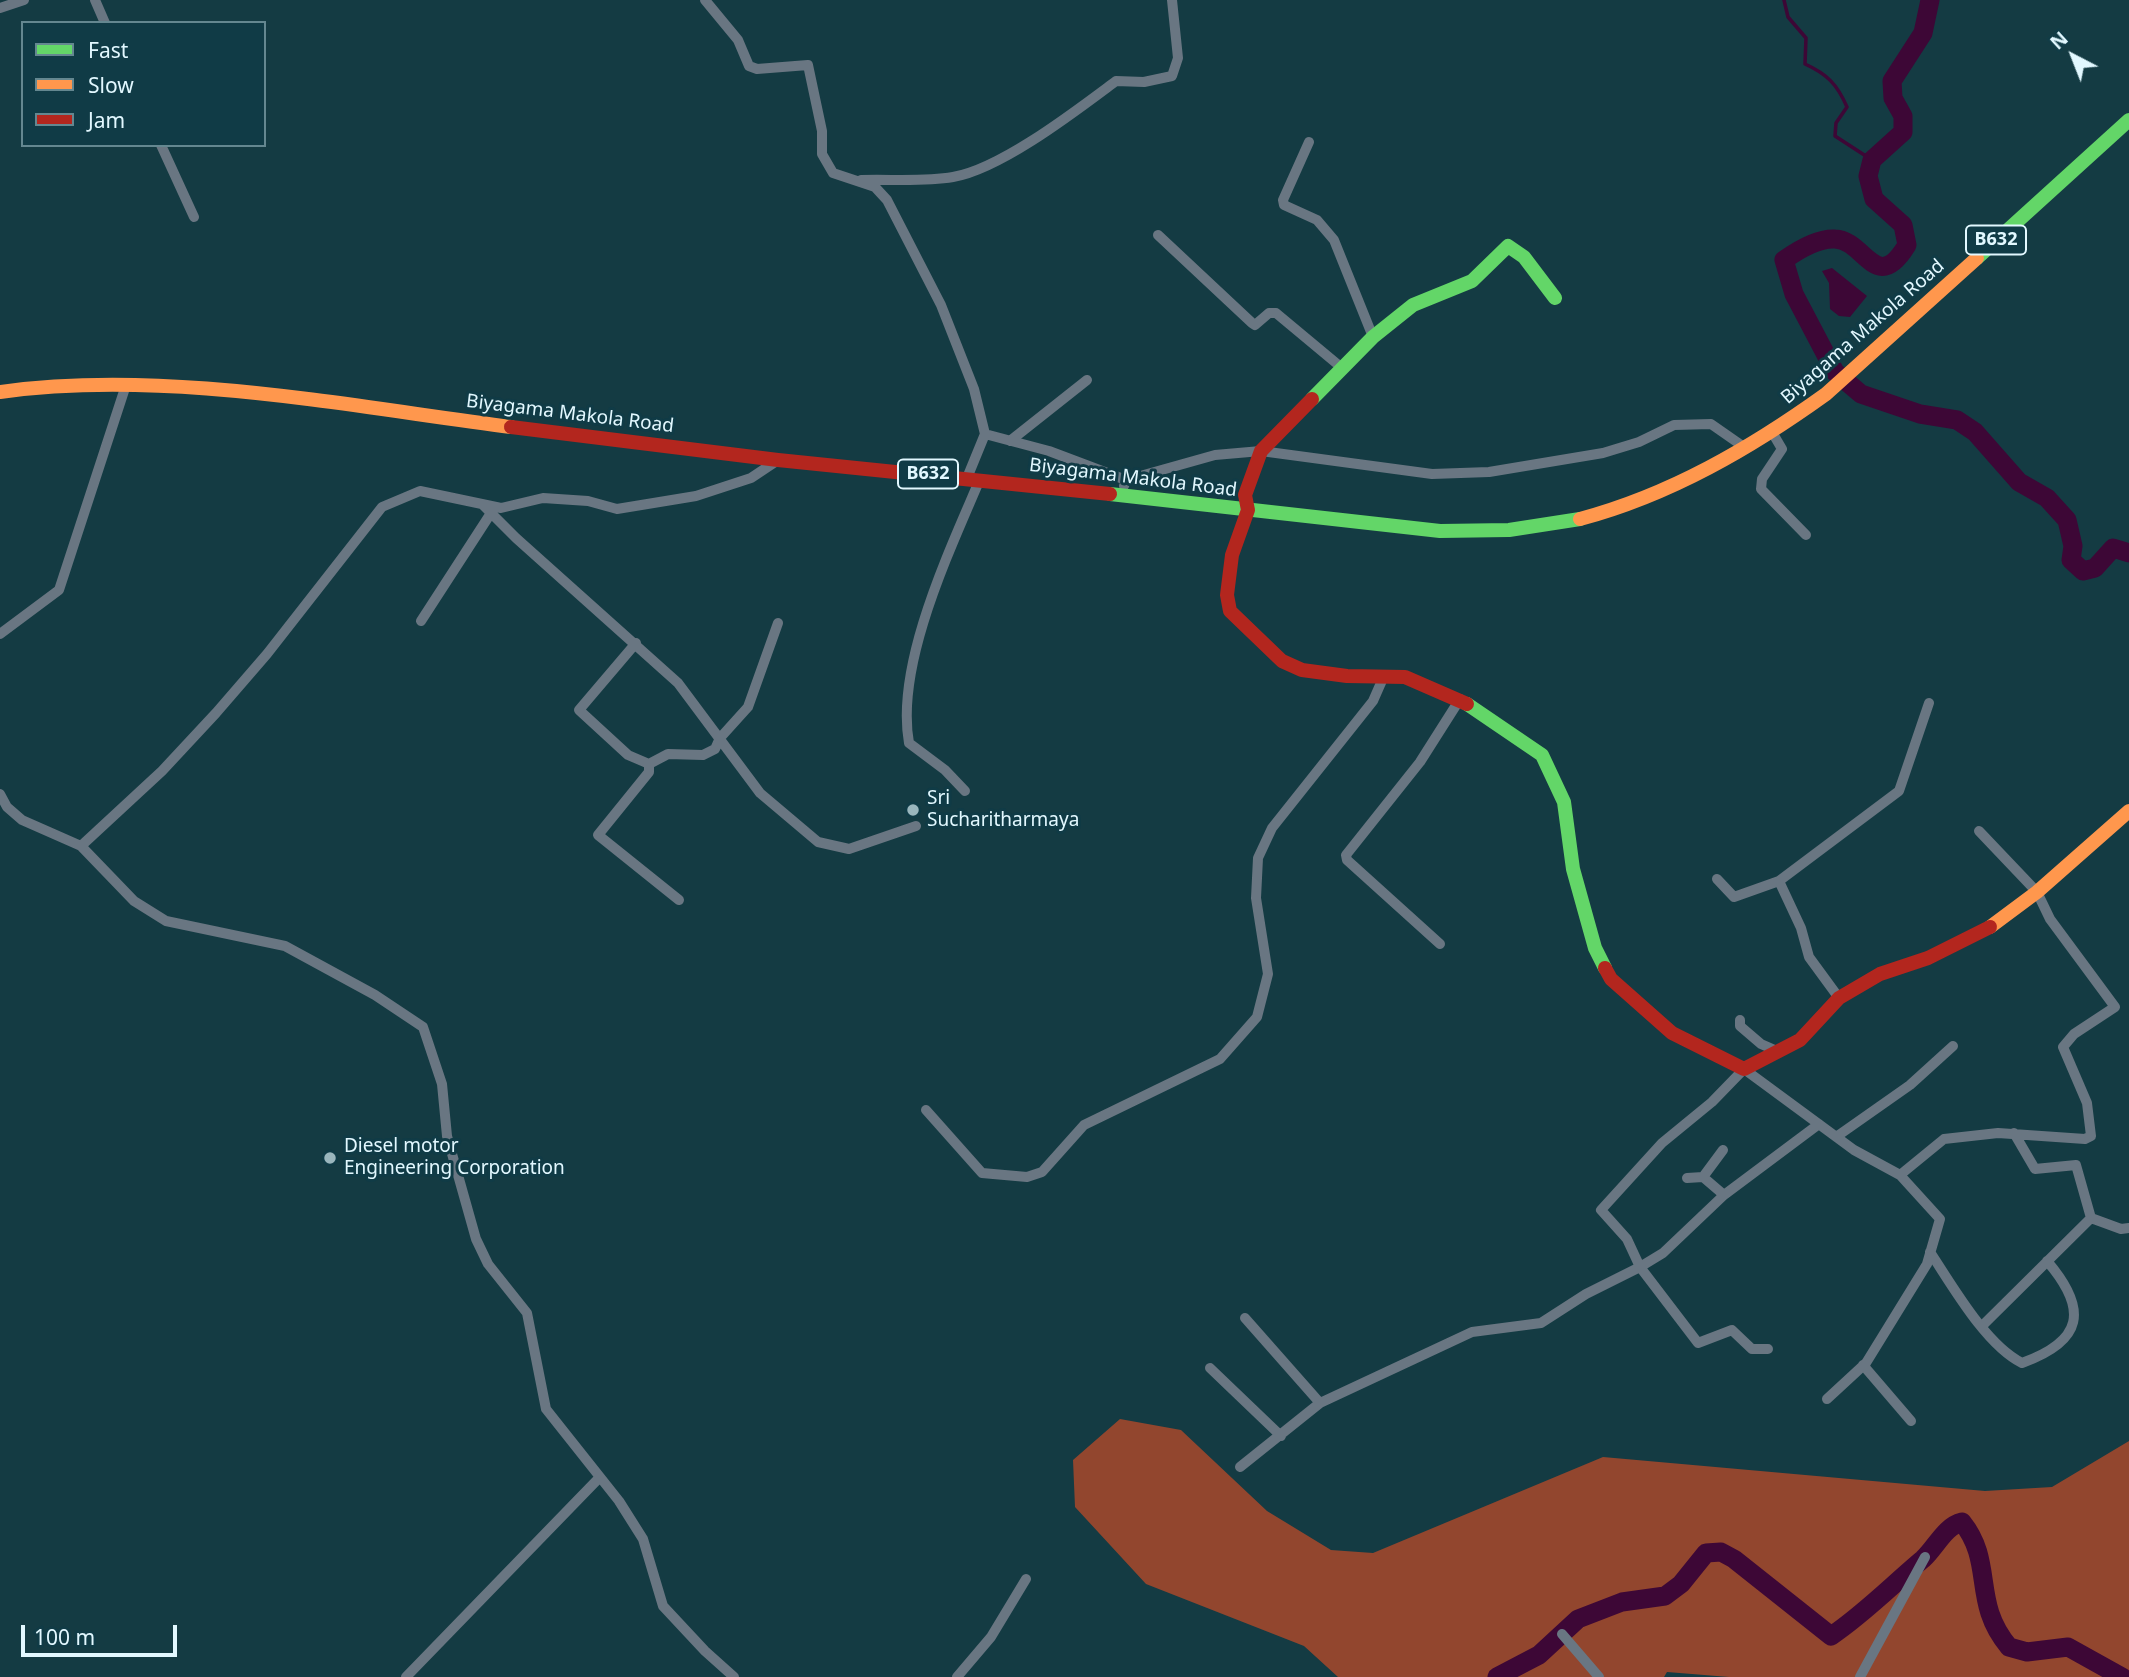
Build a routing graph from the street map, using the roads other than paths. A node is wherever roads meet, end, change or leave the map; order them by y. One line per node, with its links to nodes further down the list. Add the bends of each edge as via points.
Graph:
1 (24, 0): 5 (street)
2 (95, 0): 6 (street)
3 (705, 0): 10 (street, via 738,40 749,66 808,65 822,131 822,154 833,173)
4 (1172, 0): 10 (street, via 1178,58 1172,76 1116,81 1076,114 992,163 955,177)
5 (0, 8)
6 (104, 21)
7 (2129, 120): 19 (main road, Biyagama Makola Road / B632, via 1826,394)
8 (1309, 142): 14 (street, via 1284,205 1317,220 1334,240)
9 (162, 147): 11 (street)
10 (857, 180): 20 (street, via 875,187 887,200 941,305 974,390)
11 (194, 217)
12 (1158, 235): 15 (street, via 1255,326 1269,313 1276,313)
13 (1555, 298): 14 (main road, via 1524,257 1508,246 1472,281 1413,305)
14 (1373, 337): 15 (main road)
15 (1342, 368): 23 (main road)
16 (1087, 380): 21 (street)
17 (126, 385): 18 (main road, Biyagama Makola Road / B632); 24 (main road, Biyagama Makola Road / B632, via 216,390); 34 (street, via 59,590)
18 (0, 393)
19 (1772, 432): 22 (main road, Biyagama Makola Road / B632); 31 (street, via 1782,449 1761,489)
20 (985, 434): 21 (street); 25 (street)
21 (1010, 441): 26 (street)
22 (1744, 447): 23 (street, via 1711,424 1674,425 1602,453 1489,472 1432,474); 29 (main road, Biyagama Makola Road / B632, via 1637,500 1580,519 1509,531 1440,531)
23 (1261, 451): 26 (street, via 1215,455); 29 (main road, via 1245,495)
24 (778, 460): 25 (main road, Biyagama Makola Road / B632); 28 (street, via 751,478 696,496 617,509 587,501 543,498 501,508)
25 (974, 479): 27 (main road, Biyagama Makola Road / B632); 41 (street, via 913,655 905,722 909,743)
26 (1126, 480): 27 (street)
27 (1122, 497): 29 (main road, Biyagama Makola Road / B632)
28 (481, 504): 30 (street); 46 (street, via 420,491 382,507 216,713)
29 (1248, 510): 36 (main road, via 1232,555 1227,595 1230,611 1282,661 1302,670)
30 (491, 513): 32 (street); 35 (street)
31 (1806, 535)
32 (421, 621)
33 (778, 624): 39 (street, via 748,707)
34 (0, 634)
35 (636, 643): 39 (street, via 678,683); 40 (street, via 579,710 628,755)
36 (1384, 676): 37 (main road, via 1405,677); 57 (street, via 1373,701 1272,828 1258,858 1256,898 1268,974 1257,1017 1220,1059 1084,1125 1042,1172 1027,1177 982,1173)
37 (1460, 699): 51 (street, via 1420,762 1346,855); 56 (main road, via 1542,755 1564,802 1573,869 1595,948 1611,979 1672,1033)
38 (1928, 704): 48 (street, via 1899,791)
39 (720, 738): 40 (street, via 715,749 704,755 668,754); 44 (street, via 760,793 818,842 849,849)
40 (649, 764): 50 (street, via 649,772 598,835)
41 (965, 791)
42 (0, 794): 46 (street, via 22,820)
43 (2129, 811): 49 (main road)
44 (916, 826)
45 (1979, 831): 49 (street)
46 (81, 846): 81 (street, via 134,901 166,921 285,946 423,1027 442,1084 447,1136 476,1239 488,1264 527,1313 546,1409)
47 (1717, 879): 48 (street, via 1734,897)
48 (1779, 881): 52 (street, via 1809,957)
49 (2037, 892): 52 (main road, via 1981,933 1880,974); 59 (street, via 2050,919 2115,1007 2074,1034 2063,1047 2087,1103 2091,1136)
50 (679, 900)
51 (1440, 944)
52 (1839, 998): 55 (main road, via 1800,1040)
53 (1740, 1020): 55 (street, via 1740,1026)
54 (1953, 1046): 60 (street, via 1910,1086)
55 (1777, 1051): 56 (main road)
56 (1744, 1069): 58 (street); 70 (street, via 1662,1143 1601,1209 1627,1239)
57 (926, 1110)
58 (1819, 1124): 60 (street); 65 (street)
59 (2014, 1133): 62 (street, via 1944,1139); 66 (street, via 2035,1169 2076,1165)
60 (1836, 1137): 62 (street)
61 (1723, 1150): 63 (street)
62 (1900, 1175): 68 (street, via 1940,1219)
63 (1703, 1177): 64 (street); 65 (street)
64 (1687, 1178)
65 (1724, 1195): 70 (street, via 1663,1253)
66 (2091, 1218): 67 (street); 69 (street)
67 (2129, 1228)
68 (1930, 1252): 72 (street); 74 (street)
69 (2047, 1261): 72 (street); 72 (street, via 2070,1294 2071,1334 2046,1355 2022,1363 2004,1354)
70 (1640, 1267): 73 (street, via 1698,1343 1732,1330 1752,1349); 77 (street, via 1541,1323 1472,1332)
71 (1245, 1318): 77 (street)
72 (1983, 1325)
73 (1768, 1349)
74 (1863, 1366): 76 (street); 78 (street)
75 (1210, 1368): 79 (street)
76 (1827, 1399)
77 (1320, 1403): 79 (street)
78 (1911, 1421)
79 (1281, 1436): 80 (street)
80 (1240, 1467)
81 (600, 1477): 85 (street); 86 (street, via 643,1539 663,1606)
82 (1925, 1557): 89 (street)
83 (1026, 1579): 87 (street, via 991,1637)
84 (1562, 1634): 88 (street)
85 (406, 1677)
86 (734, 1677)
87 (957, 1677)
88 (1599, 1677)
89 (1860, 1677)

